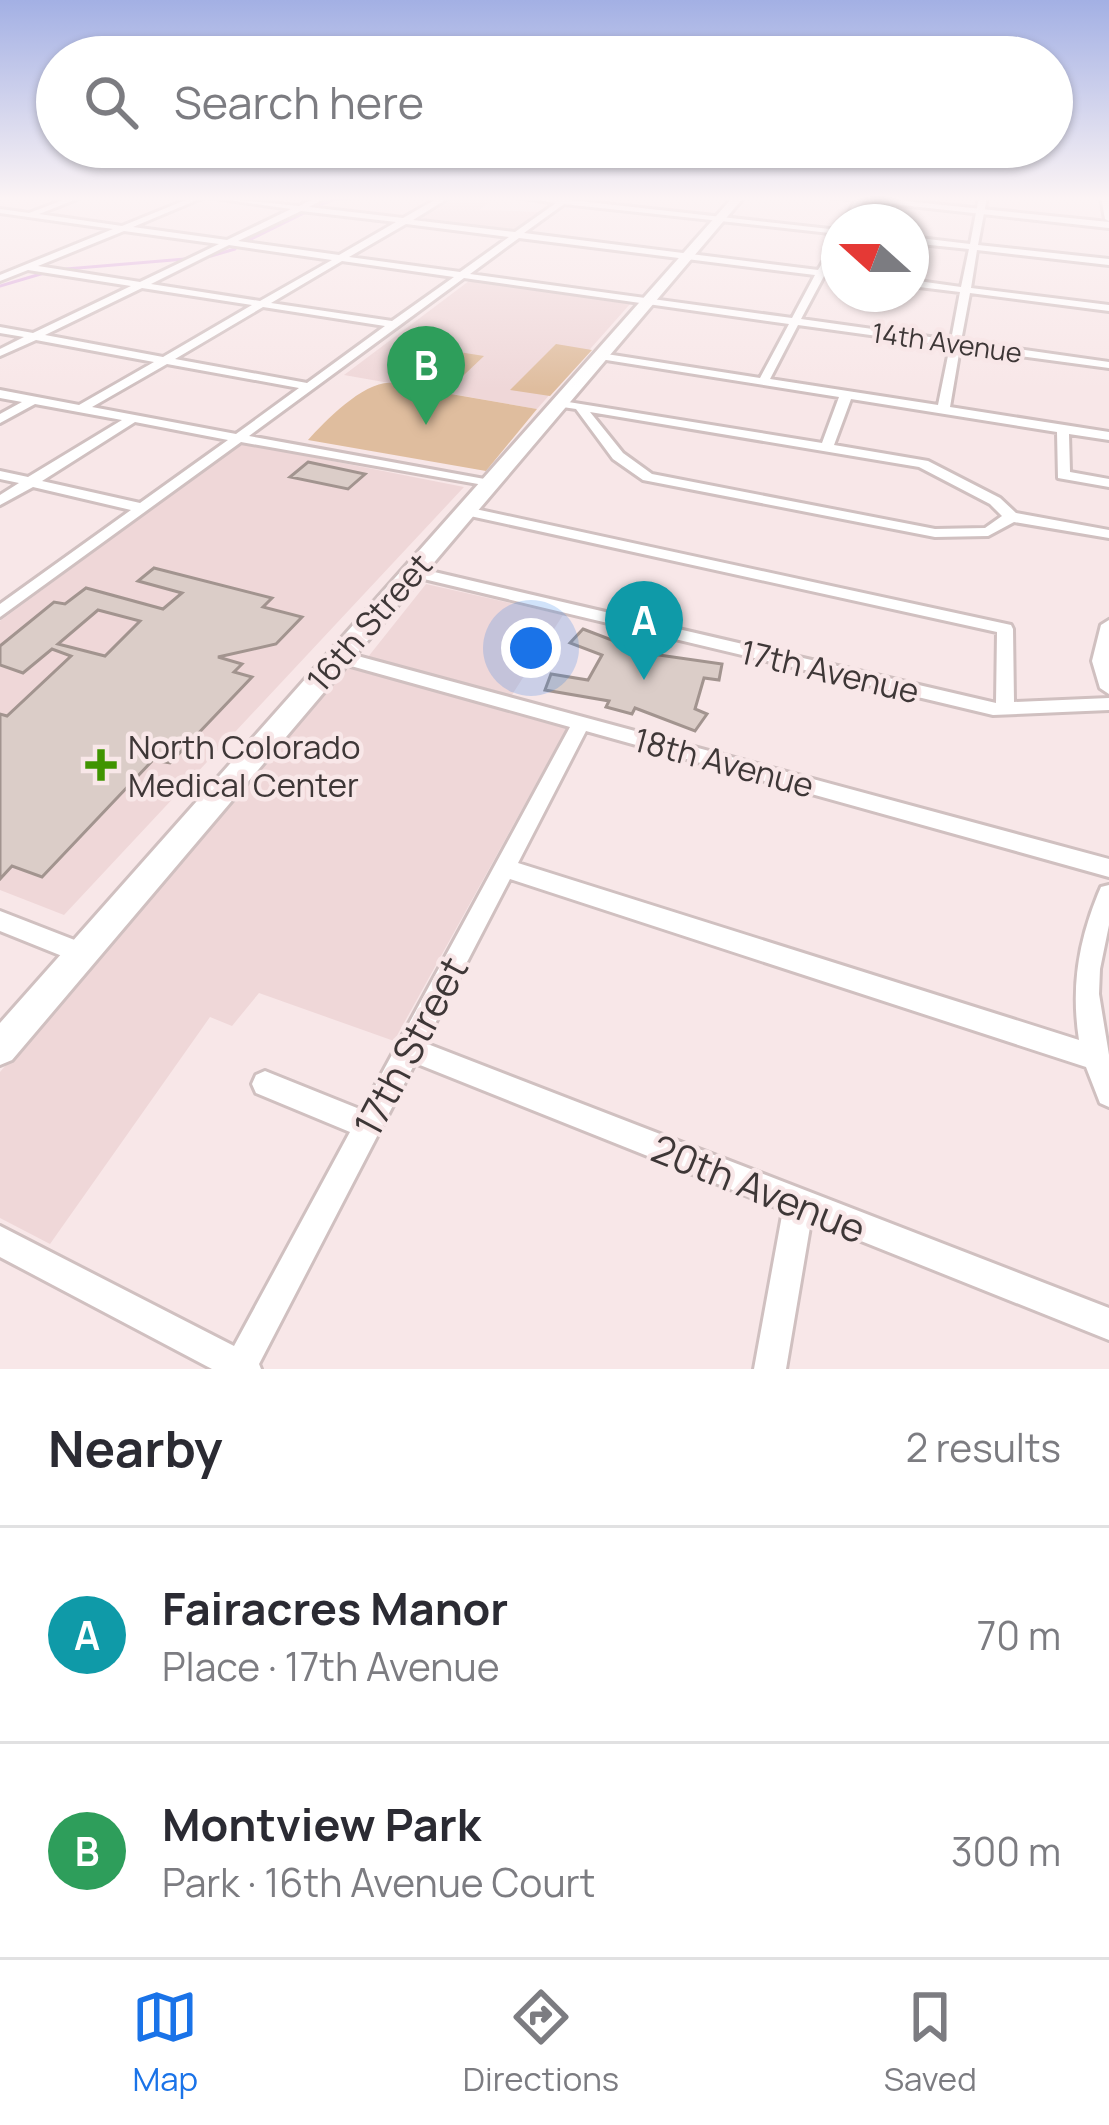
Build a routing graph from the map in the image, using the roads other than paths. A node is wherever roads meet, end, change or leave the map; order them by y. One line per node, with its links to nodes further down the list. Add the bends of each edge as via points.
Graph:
1 (42, 261): 9 (street)
2 (192, 261): 13 (street)
3 (336, 261): 17 (street)
4 (362, 261): 11 (street, 14th Avenue)
5 (482, 261): 11 (street)
6 (684, 261): 16 (main road, 16th Street)
7 (729, 261): 10 (street)
8 (971, 261): 15 (street)
9 (27, 267): 12 (street); 13 (street)
10 (821, 272): 19 (street)
11 (462, 275): 16 (street, 14th Avenue); 20 (street)
12 (0, 278)
13 (142, 285): 17 (street); 22 (street)
14 (929, 286): 15 (street)
15 (966, 290): 18 (street); 23 (street)
16 (649, 301): 19 (street, 14th Avenue); 25 (main road, 16th Street)
17 (262, 304): 20 (street); 26 (street)
18 (1109, 308)
19 (795, 321): 23 (street, 14th Avenue); 28 (street)
20 (395, 325): 29 (street)
21 (0, 330): 22 (street)
22 (34, 337): 24 (street); 26 (street)
23 (956, 344): 27 (street, 14th Avenue); 36 (street)
24 (0, 353)
25 (601, 356): 28 (street); 33 (main road, 16th Street)
26 (165, 361): 29 (street); 34 (street)
27 (1109, 365)
28 (763, 382): 31 (street)
29 (310, 387): 43 (street)
30 (0, 394): 32 (street)
31 (846, 395): 36 (street); 45 (street)
32 (34, 400): 34 (street); 39 (street)
33 (560, 403): 35 (street); 37 (street); 49 (main road, 16th Street)
34 (82, 409): 40 (street)
35 (582, 410): 37 (street); 42 (street)
36 (943, 410): 41 (street)
37 (615, 412): 38 (street); 42 (street)
38 (647, 417): 42 (street); 45 (street)
39 (0, 419)
40 (132, 419): 43 (street); 47 (street)
41 (1063, 429): 44 (street); 48 (street, via 1063,475)
42 (604, 430): 53 (street, via 623,466 665,481 935,533 988,532)
43 (243, 436): 49 (street); 51 (street)
44 (1109, 436)
45 (827, 446): 53 (street, via 935,468)
46 (0, 475): 47 (street)
47 (31, 482): 50 (street); 51 (street)
48 (1109, 483)
49 (490, 484): 52 (main road, 16th Street)
50 (0, 501)
51 (142, 508): 56 (street)
52 (466, 511): 55 (main road, 16th Street); 61 (street, via 998,626 1008,633)
53 (1012, 517): 54 (street)
54 (1109, 534)
55 (413, 572): 58 (main road, 16th Street); 61 (street, 17th Avenue)
56 (0, 612)
57 (1109, 626): 59 (street, via 1101,661)
58 (339, 657): 62 (street, 18th Avenue); 67 (main road, 16th Street)
59 (1109, 688)
60 (1109, 704): 61 (street, 17th Avenue)
61 (1005, 709)
62 (581, 723): 63 (street, 17th Street); 64 (street, 18th Avenue)
63 (504, 868): 69 (street, 17th Street); 70 (street)
64 (1109, 868)
65 (1109, 894): 70 (street, via 1085,977)
66 (0, 921): 67 (street)
67 (82, 953): 68 (main road, 16th Street)
68 (0, 1048)
69 (410, 1049): 73 (street, 17th Street); 74 (street, 20th Avenue)
70 (1093, 1057): 72 (street)
71 (265, 1084): 73 (street)
72 (1109, 1094)
73 (368, 1126): 77 (street, 17th Street)
74 (799, 1205): 76 (street, 20th Avenue); 78 (street)
75 (0, 1241): 77 (street)
76 (1109, 1324)
77 (242, 1368)
78 (770, 1369)

